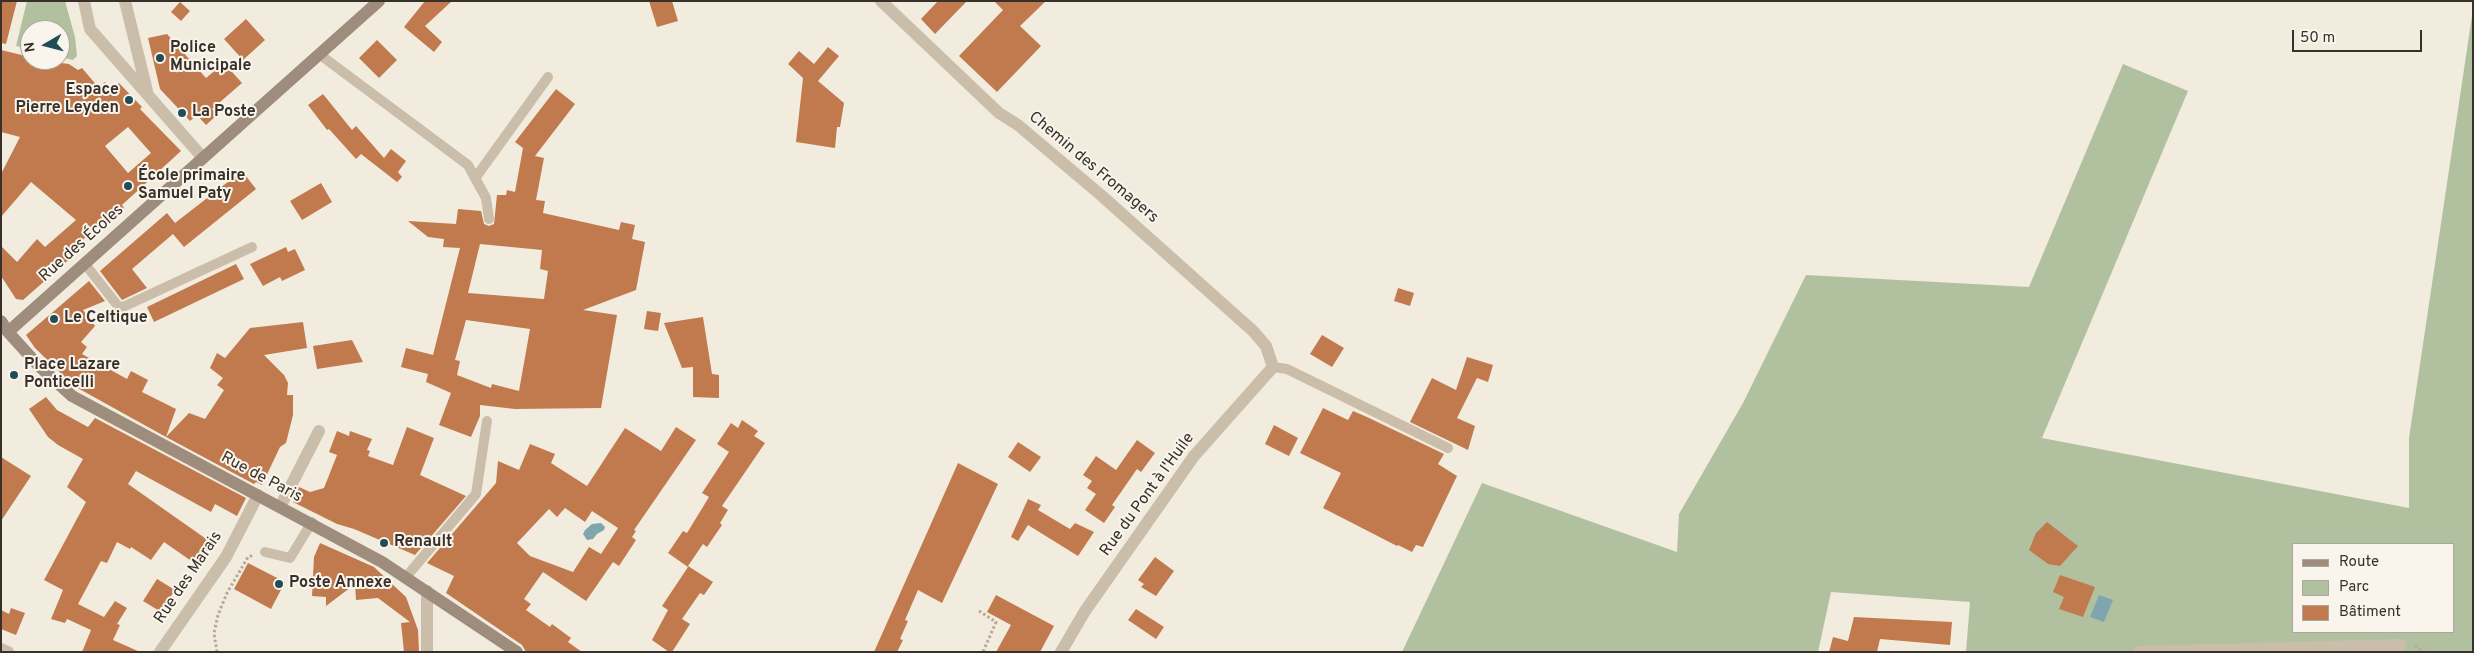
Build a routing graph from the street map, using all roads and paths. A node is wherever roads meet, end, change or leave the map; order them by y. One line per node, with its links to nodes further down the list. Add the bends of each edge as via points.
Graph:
1 (84, 1): 7 (street, via 90,29)
2 (125, 1): 7 (street)
3 (379, 1): 5 (street, Rue des Écoles)
4 (881, 1): 15 (street, Chemin des Fromagers, via 998,113 1018,125 1102,196 1254,331 1266,346)
5 (319, 54): 8 (street, Rue des Écoles); 9 (lane, via 468,165)
6 (548, 78): 9 (lane)
7 (147, 93): 8 (street)
8 (203, 158): 12 (street, Rue des Écoles)
9 (476, 177): 10 (lane, via 486,198)
10 (489, 219)
11 (252, 247): 12 (lane, via 123,307 118,306)
12 (85, 264): 14 (street, Rue des Écoles)
13 (1, 321): 14 (street, Rue de Paris)
14 (5, 335): 19 (street, Rue de Paris, via 72,396)
15 (1273, 367): 18 (lane, via 1287,369); 34 (street, Rue du Pont à l'Huile, via 1194,456 1085,611)
16 (486, 421): 23 (lane, via 476,494)
17 (319, 431): 20 (street)
18 (1448, 448)
19 (258, 495): 20 (street, Rue de Paris); 29 (street, Rue des Marais, via 226,557)
20 (280, 507): 21 (street, Rue de Paris)
21 (312, 522): 22 (lane, via 290,558); 23 (street, Rue de Paris)
22 (265, 552): 30 (path, via 248,557 227,593 214,634)
23 (406, 578): 24 (street, Rue de Paris)
24 (427, 591): 31 (street); 32 (street, Rue de Paris)
25 (978, 611): 33 (path, via 996,622)
26 (2401, 645): 35 (street)
27 (1, 649): 28 (street)
28 (8, 652)
29 (160, 652)
30 (217, 652)
31 (427, 652)
32 (517, 652)
33 (984, 652)
34 (1061, 652)
35 (2140, 652)

